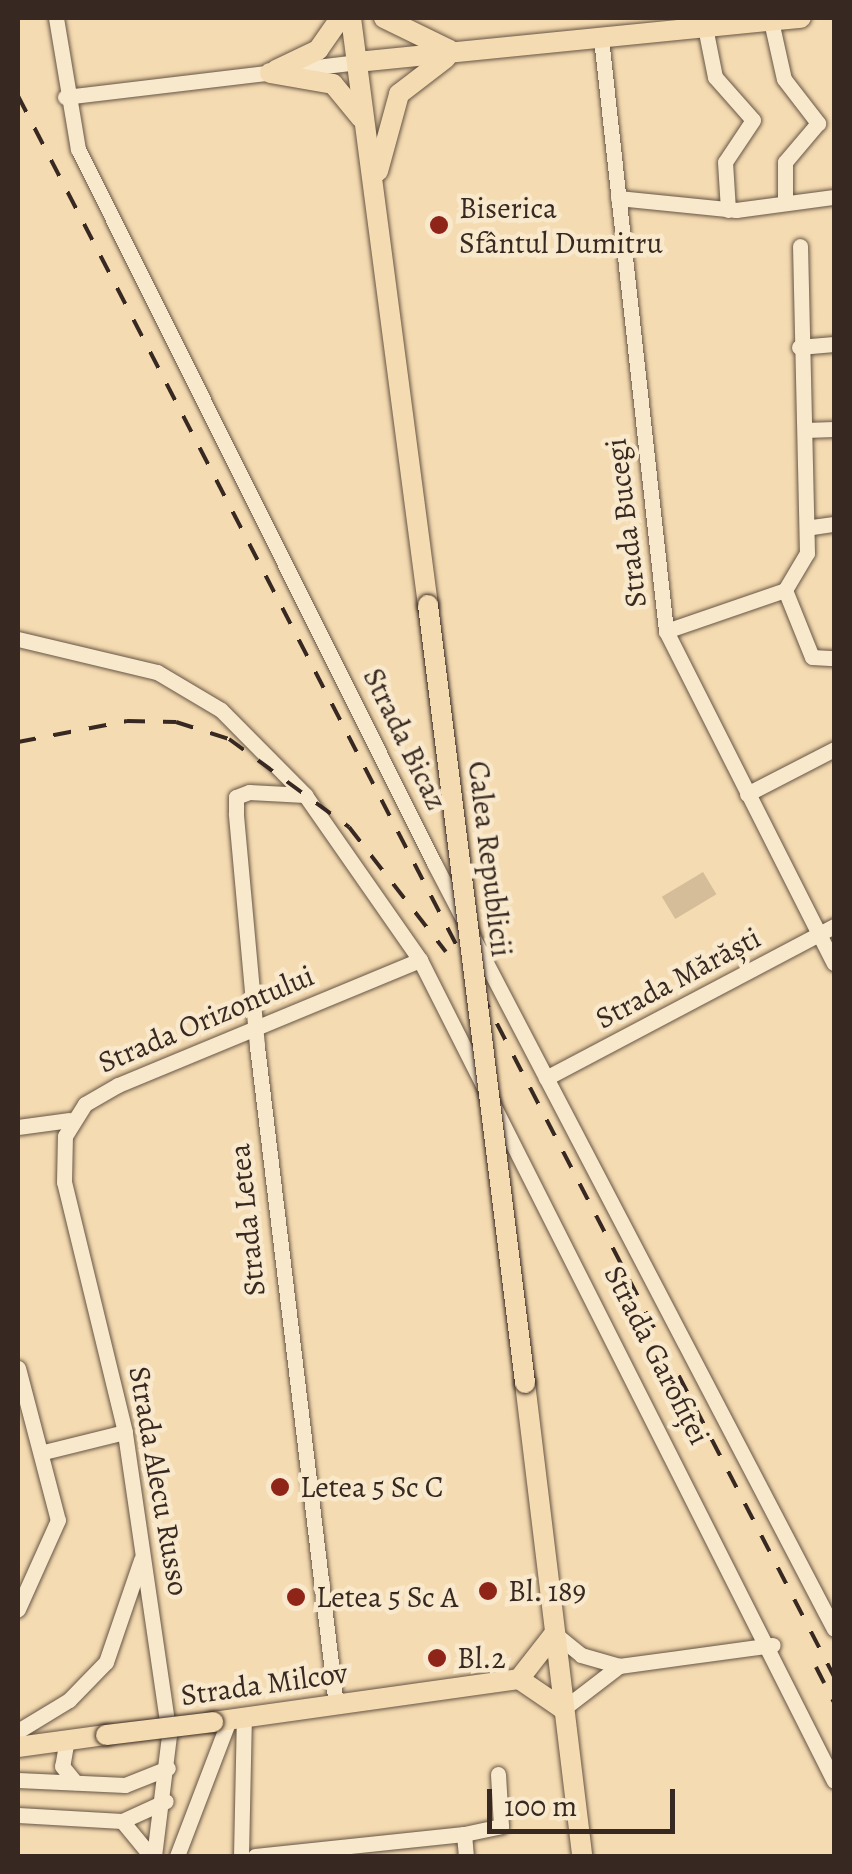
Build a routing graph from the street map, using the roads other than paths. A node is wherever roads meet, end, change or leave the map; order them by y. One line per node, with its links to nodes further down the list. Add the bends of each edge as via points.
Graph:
1 (56, 18): 13 (street, Strada Bicaz)
2 (340, 18): 12 (main road, via 318,50)
3 (351, 18): 11 (main road, Calea Republicii)
4 (384, 18): 10 (main road)
5 (801, 18): 7 (main road)
6 (744, 20): 7 (main road); 8 (main road)
7 (771, 20): 17 (street, via 784,79 818,123 785,162)
8 (704, 27): 9 (main road); 19 (street, via 715,77 753,120 725,162)
9 (601, 38): 10 (main road); 15 (street, Strada Bucegi)
10 (462, 52): 11 (main road); 18 (main road, via 424,70 390,109)
11 (357, 62): 12 (street); 14 (main road, Calea Republicii)
12 (270, 72): 13 (street); 14 (main road, via 333,84)
13 (64, 98): 38 (street, Strada Bicaz, via 78,148)
14 (364, 124): 18 (main road, Calea Republicii)
15 (618, 198): 19 (street); 28 (street, Strada Bucegi)
16 (834, 198): 17 (street)
17 (784, 202): 19 (street)
18 (376, 208): 47 (main road, Calea Republicii, bridge)
19 (728, 210)
20 (800, 246): 22 (street)
21 (834, 344): 22 (street)
22 (799, 346): 24 (street)
23 (834, 429): 24 (street)
24 (805, 430): 26 (street)
25 (834, 524): 26 (street)
26 (812, 527): 27 (street)
27 (785, 590): 28 (street); 30 (street, via 812,657)
28 (666, 631): 32 (street, Strada Bucegi)
29 (18, 639): 33 (street, via 157,672 220,710)
30 (834, 658)
31 (834, 748): 32 (street)
32 (747, 794): 34 (street, Strada Bucegi)
33 (305, 796): 35 (street); 37 (street, Strada Letea, via 236,798)
34 (827, 930): 36 (street, Strada Bucegi); 38 (street, Strada Mărăști)
35 (420, 960): 37 (street, Strada Orizontului); 48 (street, Strada Garofiței)
36 (834, 962)
37 (255, 1028): 39 (street, Strada Orizontului, via 118,1084); 51 (street, Strada Letea)
38 (546, 1078): 46 (street, Strada Bicaz)
39 (70, 1120): 40 (street, Strada Orizontului); 42 (street, Strada Alecu Russo, via 64,1182)
40 (18, 1128)
41 (18, 1368): 43 (street)
42 (126, 1432): 43 (street); 44 (street, Strada Alecu Russo)
43 (44, 1452): 45 (street, via 58,1520)
44 (144, 1536): 54 (street, via 131,1610 106,1662 69,1700); 57 (street, Strada Alecu Russo)
45 (18, 1609)
46 (834, 1629)
47 (554, 1633): 49 (street, via 581,1656); 50 (main road); 52 (main road, Calea Republicii)
48 (773, 1645): 49 (street); 60 (street, Strada Garofiței)
49 (619, 1666): 52 (street)
50 (519, 1679): 51 (main road, Strada Milcov); 52 (main road)
51 (336, 1705): 53 (main road, Strada Milcov)
52 (563, 1709): 71 (main road, Calea Republicii)
53 (228, 1720): 55 (main road, Strada Milcov, bridge); 67 (street); 68 (street)
54 (18, 1730)
55 (68, 1740): 56 (main road, Strada Milcov); 61 (street, via 62,1766)
56 (18, 1747)
57 (168, 1768): 61 (street, via 142,1784); 62 (street, Strada Alecu Russo)
58 (498, 1774): 65 (street, via 501,1826)
59 (18, 1780): 61 (street)
60 (834, 1781)
61 (75, 1782)
62 (166, 1801): 64 (street); 66 (street, Strada Alecu Russo)
63 (18, 1815): 64 (street)
64 (122, 1821): 66 (street)
65 (464, 1834): 69 (street); 70 (street)
66 (152, 1856)
67 (177, 1856)
68 (241, 1856)
69 (255, 1856)
70 (466, 1856)
71 (582, 1856)

